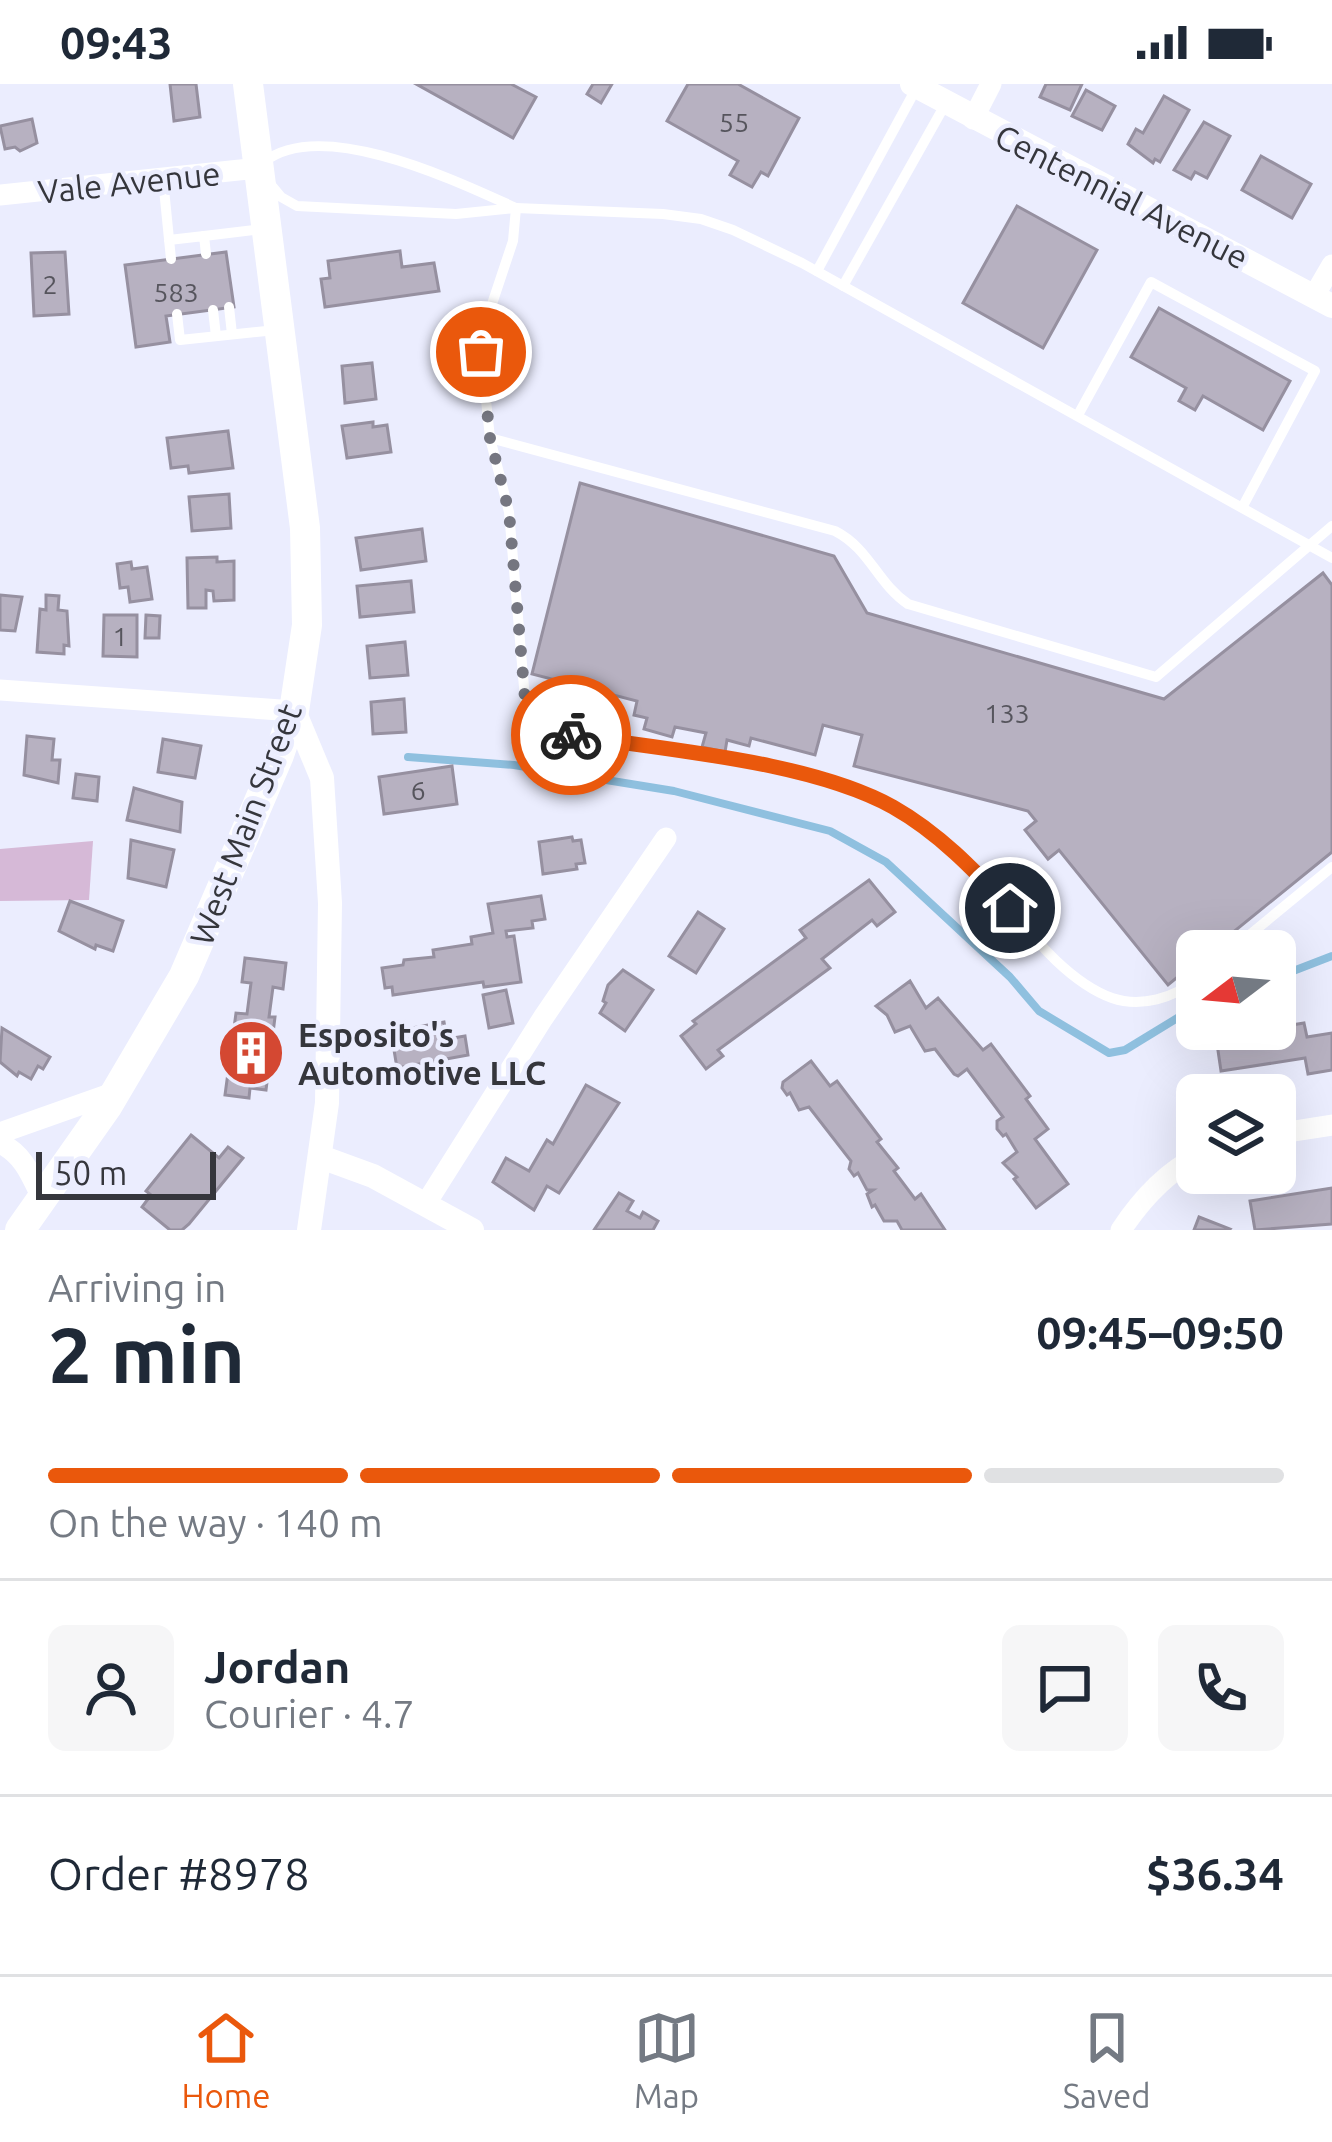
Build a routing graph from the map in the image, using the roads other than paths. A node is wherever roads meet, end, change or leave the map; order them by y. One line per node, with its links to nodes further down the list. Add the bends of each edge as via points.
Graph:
1 (248, 84): 6 (main road, West Main Street)
2 (991, 84): 5 (street)
3 (914, 85): 4 (street, Centennial Avenue); 18 (lane)
4 (946, 103): 5 (street, Centennial Avenue); 19 (lane)
5 (973, 118): 20 (street, Centennial Avenue)
6 (258, 167): 7 (street, Vale Avenue); 9 (lane, via 288,149 351,149 397,158); 9 (lane, via 297,206 456,214); 10 (main road, West Main Street)
7 (163, 178): 8 (street, Vale Avenue); 13 (lane)
8 (0, 196)
9 (516, 208): 18 (lane, via 701,220); 28 (lane, via 481,352)
10 (266, 229): 11 (lane); 24 (main road, West Main Street)
11 (219, 235): 12 (lane); 14 (lane)
12 (204, 236): 13 (lane); 15 (lane)
13 (169, 240): 16 (lane)
14 (222, 252)
15 (206, 254)
16 (171, 259)
17 (1332, 265): 20 (street)
18 (817, 271): 19 (lane)
19 (843, 286): 27 (lane)
20 (1323, 301)
21 (229, 308): 25 (lane)
22 (213, 310): 26 (lane)
23 (177, 314): 26 (lane, via 180,340)
24 (279, 329): 25 (lane); 34 (main road, West Main Street, via 309,578)
25 (232, 334): 26 (lane)
26 (216, 336)
27 (1078, 415): 29 (lane); 29 (lane, via 1151,282 1315,371)
28 (490, 438): 31 (lane, via 835,531 857,542 908,604 1156,677); 38 (lane, via 509,512 525,699 555,733 830,781 892,806 953,848 1089,986 1138,1003)
29 (1243, 506): 31 (lane)
30 (1332, 526): 31 (lane)
31 (1313, 545): 32 (lane)
32 (1332, 558)
33 (0, 690): 34 (street)
34 (294, 711): 39 (main road, West Main Street, via 184,976); 44 (street, via 322,778 328,845 332,951)
35 (665, 838): 47 (street)
36 (1332, 867): 37 (lane)
37 (1256, 930)
38 (1176, 991)
39 (116, 1092): 42 (street); 46 (main road, West Main Street)
40 (1332, 1125): 41 (street)
41 (1296, 1131)
42 (0, 1133)
43 (0, 1143): 46 (street, via 26,1164)
44 (321, 1157): 47 (street); 49 (street)
45 (1176, 1167): 51 (street)
46 (42, 1198): 48 (main road, West Main Street)
47 (425, 1205): 50 (street)
48 (20, 1230)
49 (309, 1230)
50 (472, 1230)
51 (1121, 1230)

